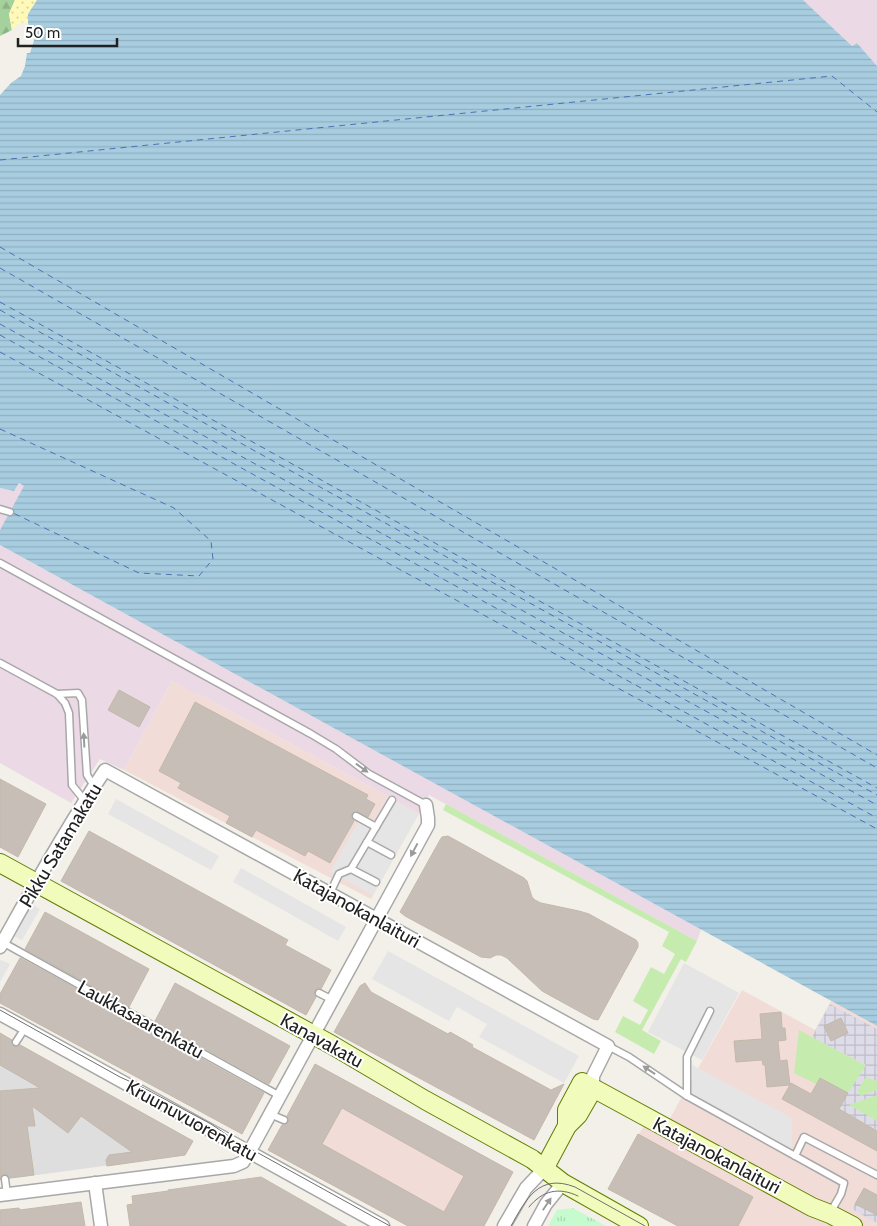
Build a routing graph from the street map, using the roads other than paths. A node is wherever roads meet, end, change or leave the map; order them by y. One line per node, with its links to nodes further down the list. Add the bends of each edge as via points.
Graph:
1 (0, 509): 2 (lane)
2 (10, 512)
3 (0, 563): 10 (lane, one-way to 10, via 322,740 369,774)
4 (0, 663): 5 (lane)
5 (57, 694): 7 (lane, one-way to 5, via 87,775 82,700 78,693); 9 (lane, via 69,713 72,785)
6 (106, 770): 7 (street, Pikku Satamakatu); 19 (street, Katajanokanlaituri)
7 (94, 786): 9 (street, Pikku Satamakatu)
8 (392, 800): 12 (lane)
9 (85, 801): 18 (street, Pikku Satamakatu)
10 (426, 805): 20 (street, one-way to 20, via 428,825)
11 (356, 816): 12 (lane)
12 (376, 827): 13 (lane)
13 (367, 842): 14 (lane); 16 (lane)
14 (391, 855)
15 (0, 863): 18 (main road, Kanavakatu)
16 (351, 869): 17 (lane); 19 (lane, via 339,874)
17 (376, 882)
18 (36, 883): 21 (street, Pikku Satamakatu); 27 (main road, Kanavakatu)
19 (330, 893): 20 (street, Katajanokanlaituri)
20 (378, 918): 23 (street); 29 (street, Katajanokanlaituri)
21 (1, 945): 31 (lane, Laukkasaarenkatu)
22 (319, 993): 23 (lane)
23 (333, 1000): 27 (street)
24 (710, 1011): 32 (lane, via 687,1057)
25 (0, 1014): 26 (street, Kruunuvuorenkatu)
26 (25, 1028): 28 (lane); 35 (street, Kruunuvuorenkatu)
27 (314, 1035): 31 (street); 37 (main road, Kanavakatu, via 532,1158)
28 (16, 1042)
29 (608, 1046): 30 (street); 32 (lane, one-way to 29)
30 (589, 1082): 37 (main road, via 578,1115 567,1126); 43 (main road, Katajanokanlaituri, via 812,1207)
31 (280, 1096): 33 (street)
32 (687, 1096): 36 (lane)
33 (270, 1114): 34 (lane); 35 (street)
34 (284, 1120)
35 (250, 1152): 40 (street, via 239,1165); 45 (street, Kruunuvuorenkatu)
36 (795, 1156): 38 (lane, via 804,1137); 43 (lane, via 844,1183)
37 (544, 1168): 41 (main road, Kanavakatu); 46 (street, via 526,1188)
38 (877, 1175)
39 (5, 1179): 42 (lane)
40 (95, 1183): 42 (street); 44 (street)
41 (563, 1183): 47 (street, one-way to 41); 48 (main road, Kanavakatu)
42 (3, 1195)
43 (830, 1214): 49 (main road, Katajanokanlaituri)
44 (101, 1226)
45 (383, 1226)
46 (504, 1226)
47 (534, 1226)
48 (639, 1226)
49 (853, 1226)

